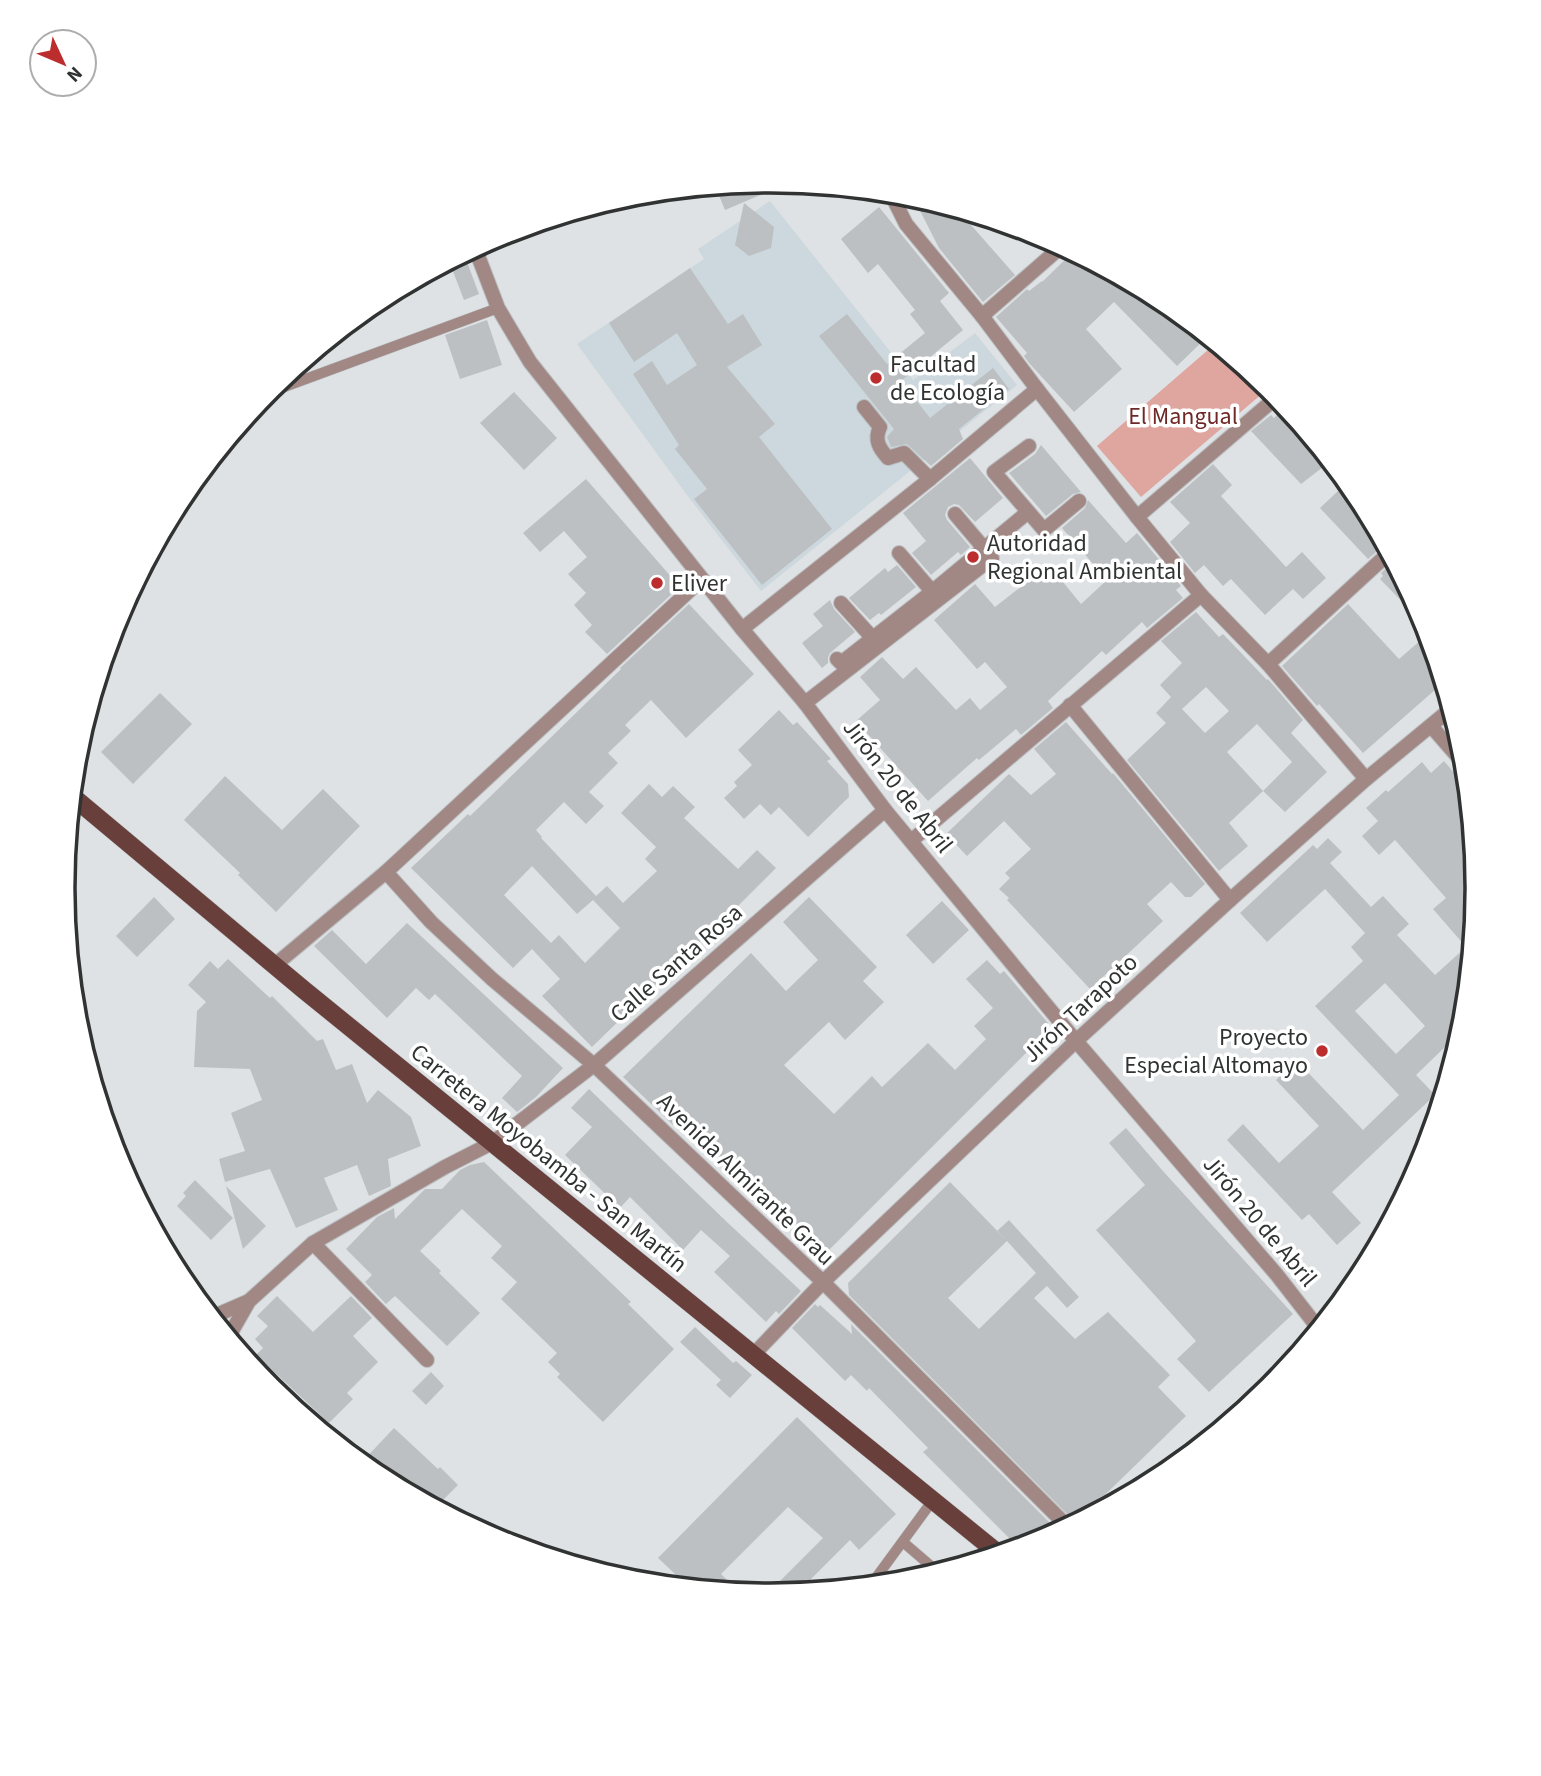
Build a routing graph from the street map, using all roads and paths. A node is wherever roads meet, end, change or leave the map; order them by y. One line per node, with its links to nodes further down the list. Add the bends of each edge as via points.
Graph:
1 (896, 204): 5 (street, via 906,224)
2 (1054, 253): 5 (street)
3 (479, 257): 4 (street, Jirón 20 de Abril)
4 (498, 308): 6 (lane); 19 (street, Jirón 20 de Abril, via 530,362)
5 (982, 316): 7 (street)
6 (292, 384)
7 (1037, 389): 11 (street); 15 (street)
8 (1269, 404): 15 (street)
9 (864, 407): 11 (street, via 880,427 876,440 881,451 888,458 904,453)
10 (1029, 446): 13 (street, via 994,472)
11 (930, 479): 23 (street)
12 (1079, 501): 13 (street, via 1044,530)
13 (1028, 512): 17 (street)
14 (955, 514): 17 (street)
15 (1137, 517): 21 (street)
16 (899, 553): 20 (street)
17 (988, 553): 20 (street)
18 (1383, 559): 26 (street)
19 (702, 579): 23 (street, Jirón 20 de Abril); 36 (street)
20 (936, 595): 24 (street)
21 (1201, 595): 26 (street); 28 (street)
22 (841, 603): 24 (street)
23 (741, 629): 27 (street, Jirón 20 de Abril)
24 (876, 642): 25 (street, via 841,663); 27 (street)
25 (837, 659)
26 (1268, 664): 32 (street)
27 (805, 703): 34 (street, Jirón 20 de Abril)
28 (1070, 705): 35 (street); 37 (street)
29 (1444, 715): 30 (street, Jirón Tarapoto)
30 (1431, 726): 31 (street); 32 (street, Jirón Tarapoto)
31 (1451, 749)
32 (1366, 779): 37 (street, Jirón Tarapoto)
33 (80, 803): 38 (main road, Carretera Moyobamba - San Martín)
34 (885, 810): 35 (street, Jirón 20 de Abril); 40 (street, Calle Santa Rosa)
35 (911, 841): 39 (street, Jirón 20 de Abril)
36 (386, 872): 38 (street); 40 (street, Avenida Almirante Grau, via 430,922)
37 (1230, 900): 39 (street, Jirón Tarapoto)
38 (275, 965): 41 (main road, Carretera Moyobamba - San Martín)
39 (1076, 1041): 43 (street, Jirón Tarapoto); 46 (street, Jirón 20 de Abril)
40 (594, 1065): 41 (street, Calle Santa Rosa); 43 (street, Avenida Almirante Grau)
41 (492, 1143): 42 (street, Calle Santa Rosa); 48 (main road, Carretera Moyobamba - San Martín)
42 (313, 1243): 44 (street, Calle Santa Rosa); 49 (street)
43 (822, 1282): 48 (street, Jirón Tarapoto); 51 (street, Avenida Almirante Grau)
44 (249, 1301): 45 (street); 47 (street)
45 (221, 1313)
46 (1313, 1322)
47 (233, 1328)
48 (752, 1355): 50 (main road, Carretera Moyobamba - San Martín)
49 (427, 1360)
50 (933, 1500): 52 (lane); 53 (main road, Carretera Moyobamba - San Martín)
51 (1060, 1520)
52 (903, 1542): 54 (lane); 55 (lane)
53 (990, 1547)
54 (929, 1565)
55 (879, 1574)

